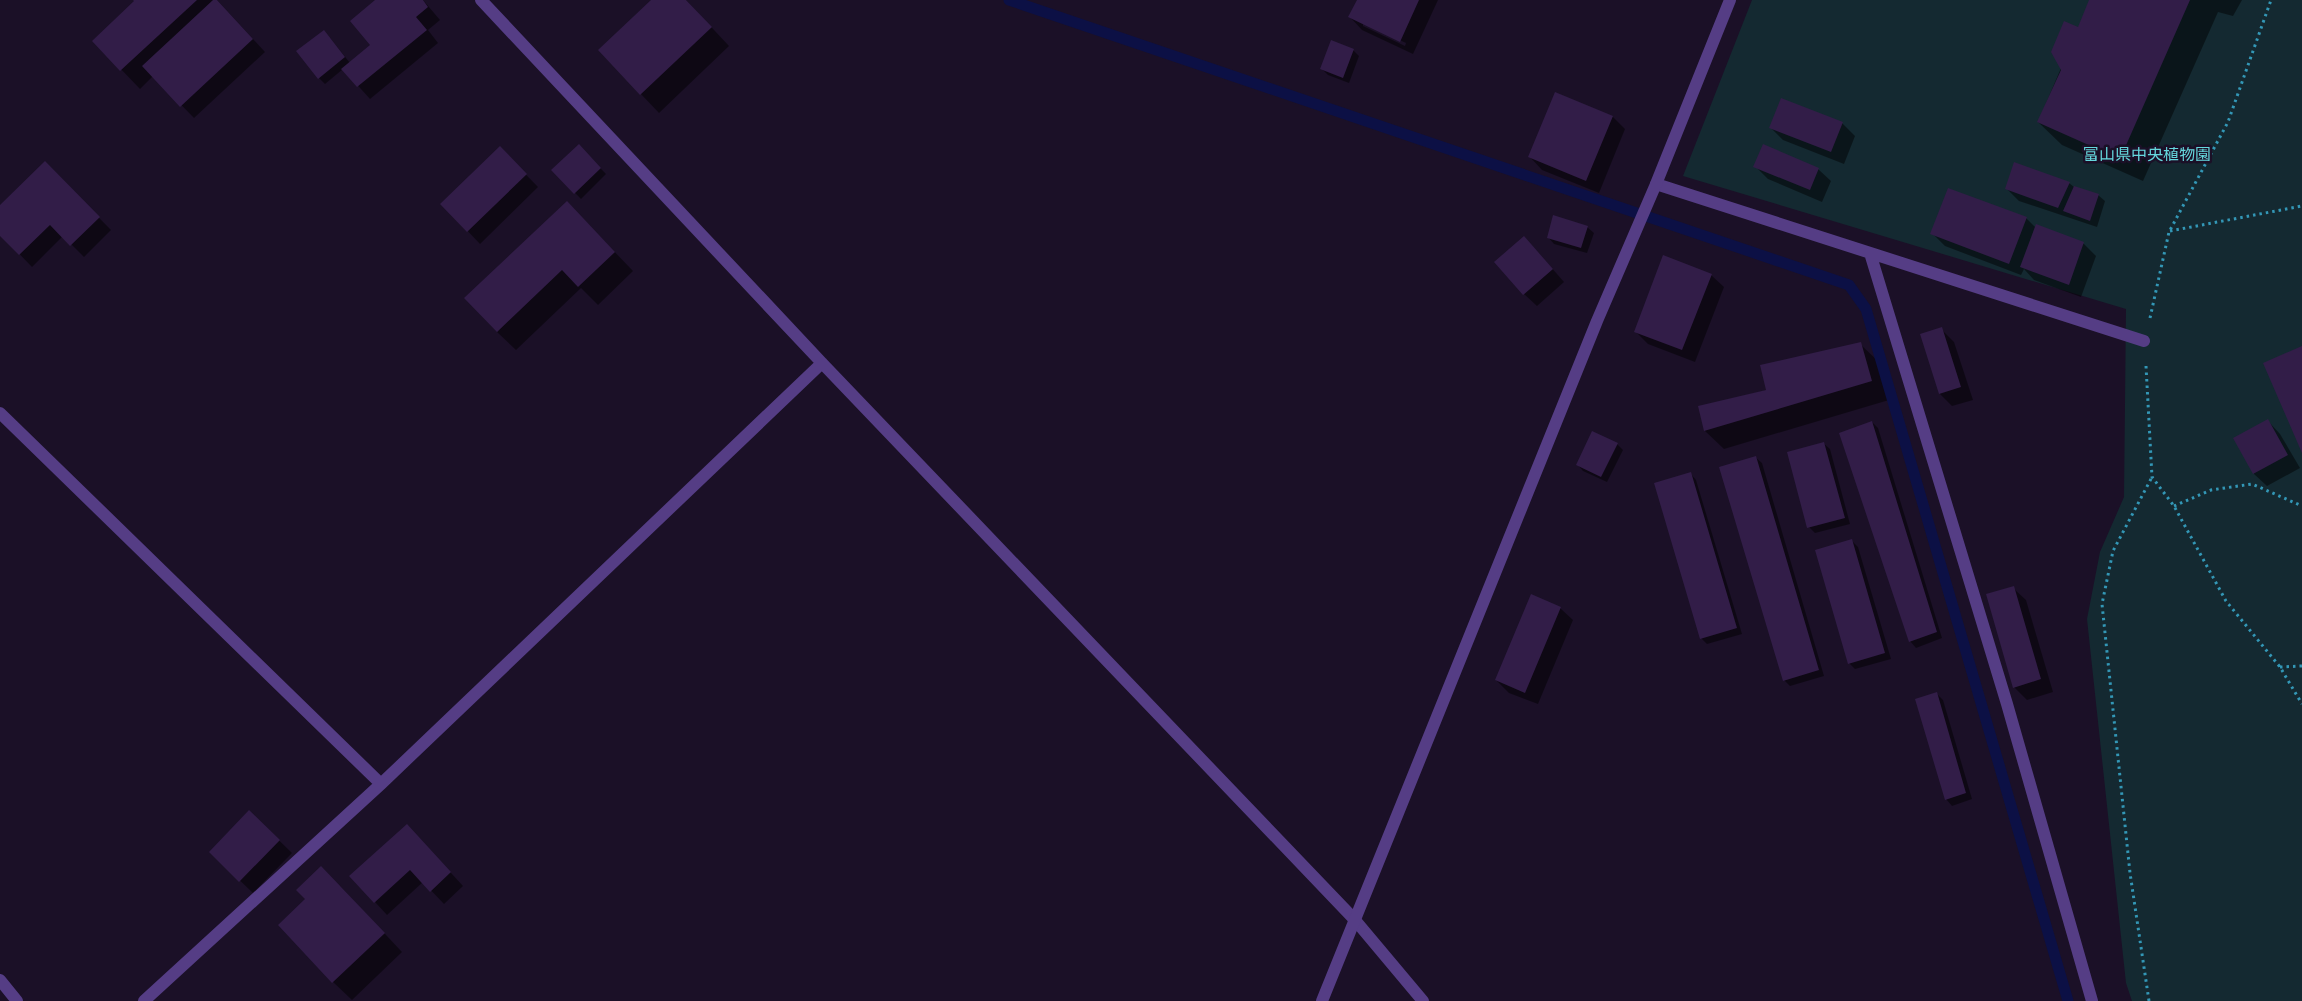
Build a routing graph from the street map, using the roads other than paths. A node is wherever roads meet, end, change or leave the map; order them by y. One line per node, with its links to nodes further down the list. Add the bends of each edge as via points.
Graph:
1 (481, 0): 6 (street)
2 (1730, 0): 3 (street)
3 (1656, 184): 4 (street); 9 (street, via 1597,321)
4 (1870, 253): 5 (street); 15 (street, via 2007,704)
5 (2144, 341)
6 (822, 363): 8 (street); 9 (street)
7 (0, 413): 8 (street)
8 (381, 784): 12 (street)
9 (1355, 920): 13 (street); 14 (street)
10 (0, 980): 11 (street)
11 (17, 1001)
12 (144, 1001)
13 (1322, 1001)
14 (1423, 1001)
15 (2092, 1001)

